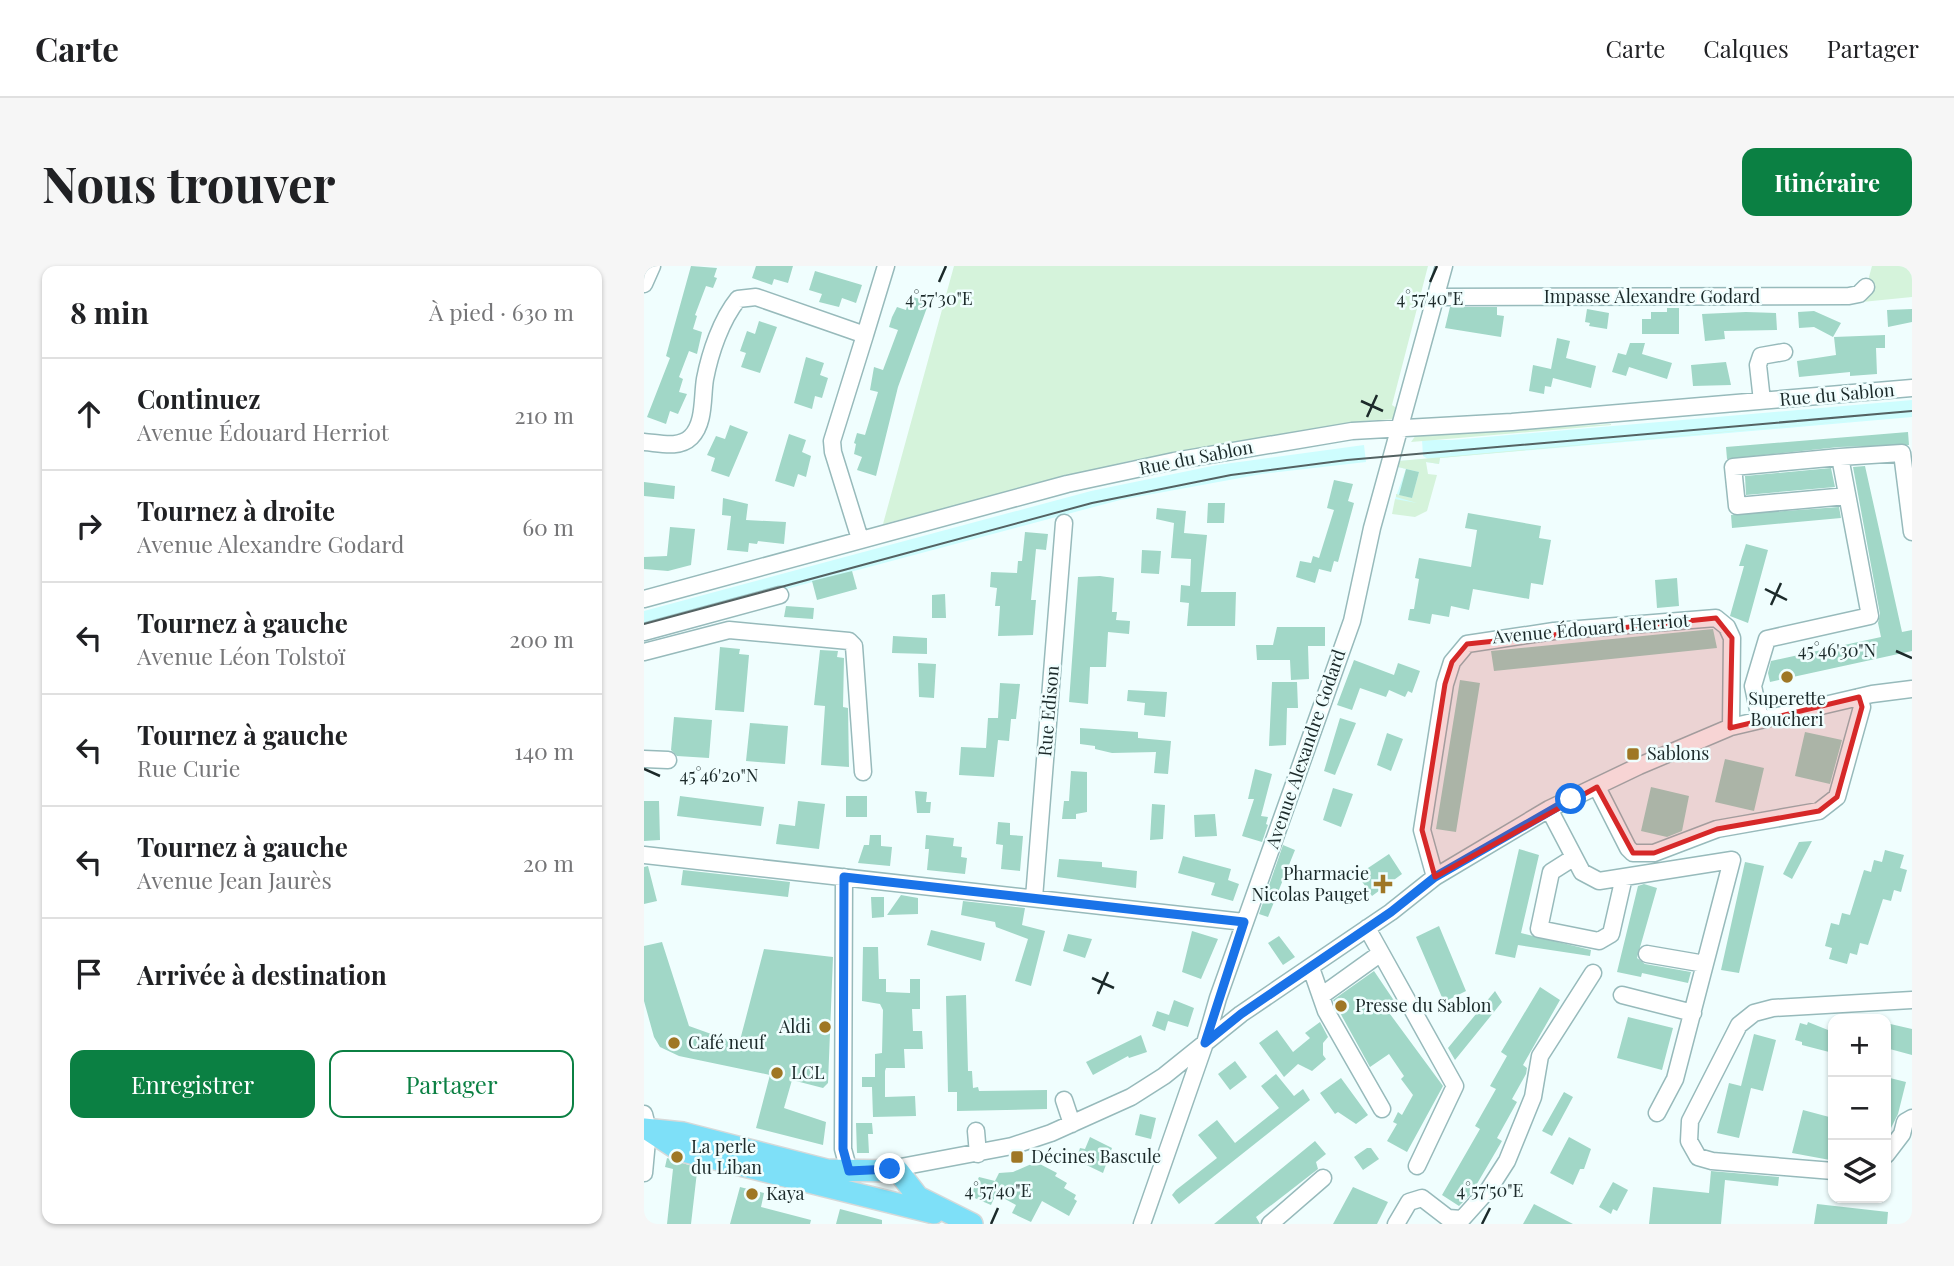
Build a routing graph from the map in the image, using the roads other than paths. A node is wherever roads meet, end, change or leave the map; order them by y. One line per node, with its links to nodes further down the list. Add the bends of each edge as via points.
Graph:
1 (652, 266): 4 (street)
2 (886, 266): 7 (street)
3 (1444, 266): 6 (street, Avenue Alexandre Godard)
4 (644, 284)
5 (1866, 287): 6 (street, Impasse Alexandre Godard, via 1849,296)
6 (1436, 297): 11 (street, Avenue Alexandre Godard)
7 (865, 335): 12 (street, via 756,297 738,299 727,313 705,378 699,423 690,438 676,445); 17 (street, via 832,441)
8 (1784, 352): 10 (street, Rue du Sablon, via 1761,356)
9 (1912, 388): 10 (street, Rue du Sablon)
10 (1762, 401): 11 (street, Rue du Sablon, via 1512,422)
11 (1401, 426): 17 (street, Rue du Sablon, via 1174,461); 37 (street, Avenue Alexandre Godard, via 1372,527 1352,621)
12 (644, 442)
13 (1840, 457): 14 (street); 14 (street, via 1733,467 1737,506); 16 (street, via 1902,453)
14 (1847, 496): 24 (street, via 1870,616 1767,639 1753,686)
15 (1063, 523): 36 (street, Rue Edison)
16 (1912, 532)
17 (860, 539): 19 (street, Rue du Sablon)
18 (780, 595): 20 (street)
19 (644, 598)
20 (644, 632)
21 (644, 653): 28 (street, via 729,629 849,641 854,646)
22 (1912, 689): 23 (street)
23 (1858, 697): 24 (street); 29 (street, via 1862,708 1846,772 1837,797 1819,811 1717,830 1654,853 1633,853)
24 (1760, 719): 25 (street)
25 (1731, 727): 29 (street); 34 (street, Avenue Édouard Herriot, via 1732,638 1716,618 1554,631 1468,644 1452,662 1445,684 1422,830)
26 (644, 759): 27 (street)
27 (668, 761)
28 (863, 772)
29 (1597, 786): 30 (street)
30 (1549, 809): 32 (street); 34 (street)
31 (644, 855): 33 (street)
32 (1573, 858): 35 (street, via 1582,872 1599,881); 35 (street, via 1551,873 1539,929 1599,941 1611,934)
33 (844, 877): 36 (street); 62 (street, via 843,1149)
34 (1435, 877): 38 (street)
35 (1624, 877): 41 (street, via 1732,860)
36 (1034, 898): 37 (street)
37 (1244, 922): 48 (street, Avenue Alexandre Godard)
38 (1367, 928): 39 (street); 42 (street)
39 (1381, 953): 45 (street); 59 (street, via 1455,1086)
40 (1647, 954): 41 (street)
41 (1705, 964): 47 (street)
42 (1311, 968): 45 (street); 48 (street)
43 (1593, 973): 70 (street, via 1540,1056 1533,1097 1507,1161 1489,1189 1462,1219 1448,1218 1422,1198 1409,1202)
44 (1622, 995): 47 (street)
45 (1321, 996): 50 (street)
46 (1912, 1000): 61 (street, via 1754,1013 1740,1025 1690,1121 1689,1141 1698,1157)
47 (1693, 1013): 51 (street, via 1675,1079)
48 (1205, 1043): 54 (street, via 1131,1097); 68 (street, Avenue Alexandre Godard)
49 (1064, 1100): 54 (street)
50 (1382, 1109)
51 (1657, 1113)
52 (1912, 1118): 56 (street)
53 (645, 1124): 62 (main road, via 827,1170); 63 (street); 66 (main road, via 679,1150)
54 (1072, 1124): 57 (street)
55 (976, 1131): 57 (street)
56 (1891, 1148)
57 (978, 1154): 58 (street)
58 (926, 1164): 60 (street); 65 (street)
59 (1417, 1166)
60 (890, 1169): 62 (main road); 65 (main road, via 903,1174)
61 (1828, 1170)
62 (849, 1171)
63 (644, 1173)
64 (1322, 1178): 69 (street)
65 (908, 1186): 66 (main road, via 902,1197); 67 (main road, via 926,1203)
66 (886, 1201): 67 (main road)
67 (962, 1220)
68 (1142, 1224)
69 (1269, 1224)
70 (1396, 1224)

